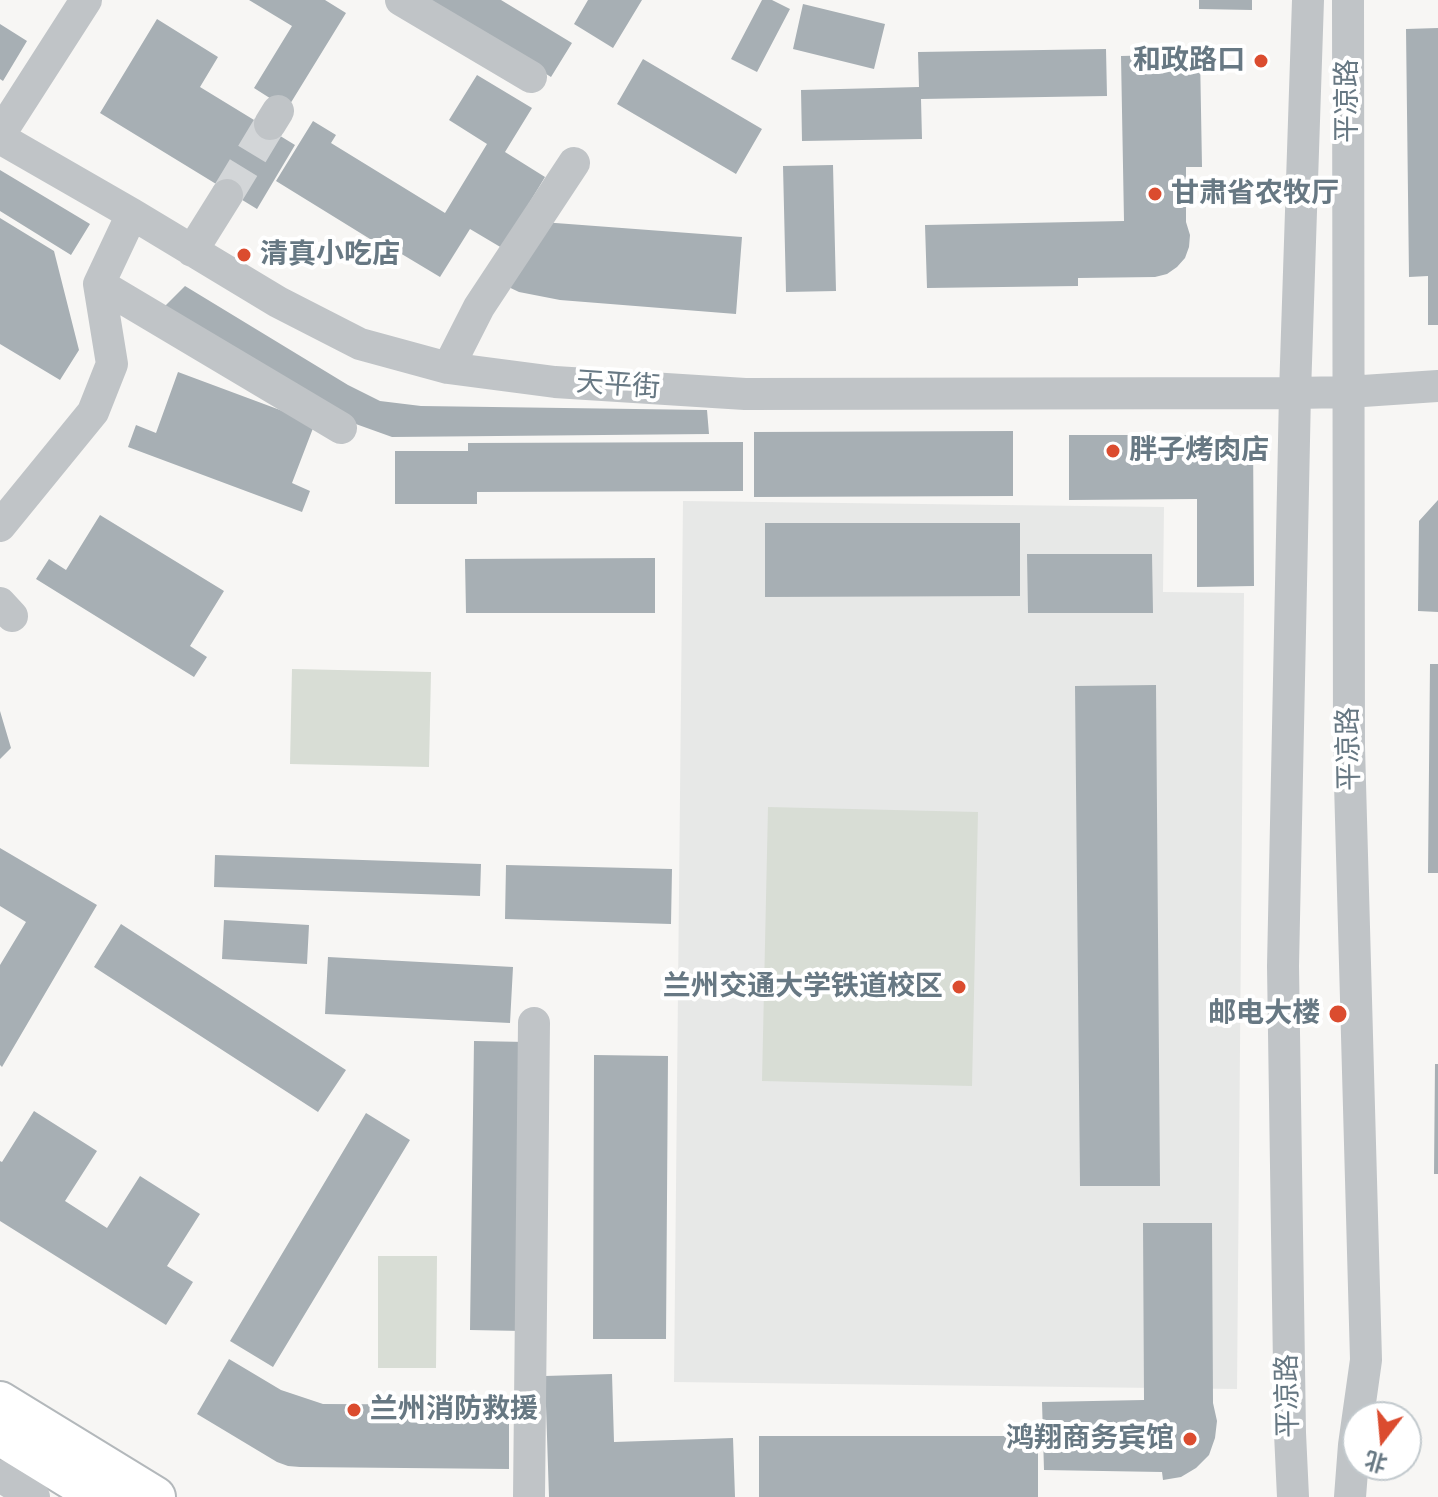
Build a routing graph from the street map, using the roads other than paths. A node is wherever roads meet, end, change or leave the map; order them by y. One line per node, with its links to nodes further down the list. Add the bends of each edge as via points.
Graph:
1 (86, 0): 6 (street)
2 (401, 0): 5 (street)
3 (1308, 0): 15 (street, 平凉路)
4 (1348, 0): 14 (street, 平凉路)
5 (531, 77)
6 (0, 136): 9 (street, 天平街)
7 (574, 163): 12 (street, via 479,307)
8 (227, 195): 10 (street)
9 (132, 214): 10 (street, 天平街); 11 (street)
10 (192, 251): 12 (street, 天平街, via 360,344)
11 (99, 284): 16 (street); 17 (street, via 112,364 93,412)
12 (448, 368): 15 (street, 天平街, via 555,382 745,394)
13 (1438, 386): 14 (street, 天平街)
14 (1348, 392): 15 (street, 天平街); 27 (street, 平凉路, via 1349,747 1366,1360)
15 (1295, 393): 26 (street, 平凉路, via 1283,966)
16 (341, 428)
17 (0, 526)
18 (534, 1023): 25 (street)
19 (0, 1402): 24 (main road)
20 (0, 1435): 23 (main road)
21 (0, 1476): 22 (street)
22 (34, 1497)
23 (101, 1497)
24 (155, 1497)
25 (529, 1497)
26 (1293, 1497)
27 (1350, 1497)

